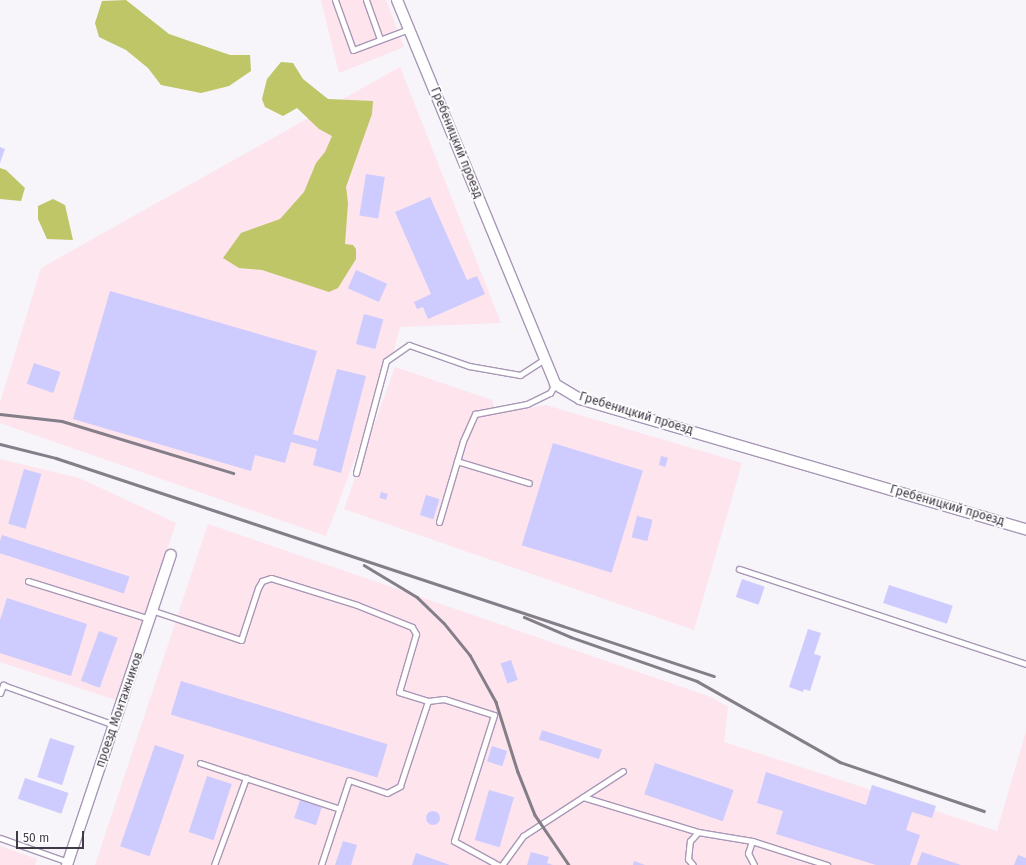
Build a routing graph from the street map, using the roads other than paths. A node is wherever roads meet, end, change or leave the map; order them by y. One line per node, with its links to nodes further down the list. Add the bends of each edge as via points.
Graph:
1 (335, 0): 5 (lane, via 353,50)
2 (366, 0): 5 (lane)
3 (397, 0): 4 (street, Гребеницкий проезд)
4 (409, 29): 5 (lane); 6 (street, Гребеницкий проезд)
5 (380, 38)
6 (545, 359): 7 (street, Гребеницкий проезд); 9 (lane, via 520,375 469,366 409,345 386,361)
7 (555, 384): 8 (lane, via 550,393 527,404 475,414); 12 (street, Гребеницкий проезд, via 580,399)
8 (457, 461): 10 (lane); 11 (lane)
9 (356, 473)
10 (529, 483)
11 (439, 522)
12 (1026, 529)
13 (171, 555): 16 (street, проезд Монтажников)
14 (739, 569): 17 (lane)
15 (28, 580): 16 (lane)
16 (152, 615): 19 (lane, via 240,640 258,588 262,581 271,578 357,605 412,627 416,634 400,692); 20 (street, проезд Монтажников)
17 (1026, 664)
18 (0, 693): 20 (lane, via 3,685)
19 (428, 701): 25 (lane, via 400,786 386,793 349,780); 32 (lane, via 444,699 494,715 454,841)
20 (115, 725): 29 (street, проезд Монтажников)
21 (200, 763): 23 (lane)
22 (623, 771): 24 (lane)
23 (246, 778): 25 (lane); 30 (lane)
24 (584, 797): 26 (lane); 33 (lane, via 523,836)
25 (340, 809): 31 (lane)
26 (698, 832): 28 (lane); 34 (lane, via 690,841 688,859)
27 (0, 838): 29 (lane)
28 (752, 841): 35 (lane, via 748,853); 36 (lane)
29 (68, 864)
30 (214, 865)
31 (321, 865)
32 (498, 865)
33 (502, 865)
34 (693, 865)
35 (754, 865)
36 (827, 865)

